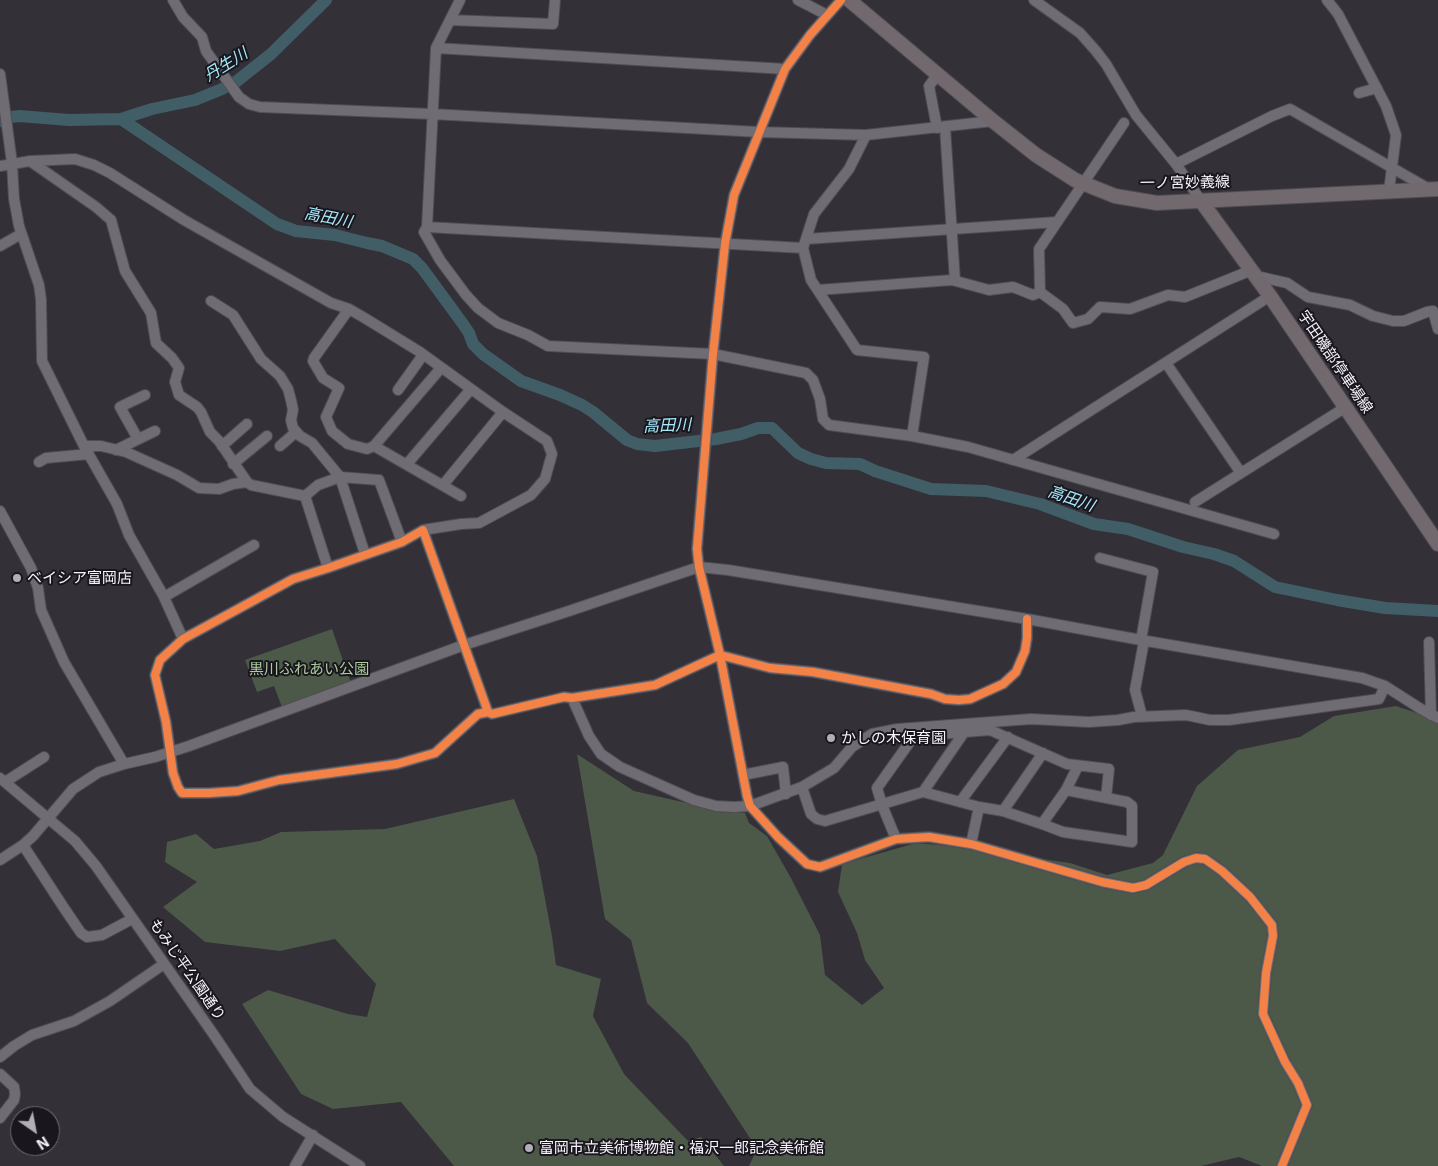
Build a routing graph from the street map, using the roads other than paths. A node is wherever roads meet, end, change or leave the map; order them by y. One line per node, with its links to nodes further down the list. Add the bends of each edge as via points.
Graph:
1 (172, 0): 17 (street, via 202,37 218,69 239,97 249,104)
2 (460, 0): 10 (street)
3 (555, 0): 10 (street, via 553,24)
4 (798, 0): 9 (street)
5 (841, 0): 9 (street)
6 (849, 0): 14 (main road, 一ノ宮妙義線)
7 (1034, 0): 25 (street, via 1080,33 1096,51 1136,115)
8 (1327, 0): 15 (street, via 1338,14)
9 (827, 15): 12 (street)
10 (450, 20): 11 (street)
11 (436, 48): 12 (street); 17 (street)
12 (785, 69): 21 (street)
13 (0, 74): 23 (street)
14 (938, 74): 18 (main road, 一ノ宮妙義線); 20 (street, via 929,86)
15 (1377, 88): 16 (street); 27 (street, via 1396,134)
16 (1359, 93)
17 (432, 114): 21 (street); 33 (street)
18 (993, 121): 20 (street); 28 (main road, 一ノ宮妙義線, via 1051,166)
19 (1124, 123): 28 (street)
20 (941, 127): 22 (street); 34 (street)
21 (759, 132): 22 (street); 36 (street, via 734,195)
22 (866, 135): 37 (street, via 849,169 814,214)
23 (12, 160): 24 (street); 26 (street); 35 (street, via 14,199)
24 (30, 161): 45 (street, via 75,159 94,165 184,220 331,303); 62 (street, via 111,220 125,271 151,312 156,343 179,368 175,382 179,395 197,407 210,432)
25 (1176, 164): 27 (street, via 1290,109); 31 (street)
26 (0, 166)
27 (1391, 167): 29 (street); 30 (street)
28 (1082, 184): 31 (main road, 一ノ宮妙義線, via 1142,202); 32 (street)
29 (1435, 189): 30 (main road, 一ノ宮妙義線)
30 (1389, 191): 31 (main road, 一ノ宮妙義線)
31 (1202, 201): 39 (main road, 宇田磯部停車場線)
32 (1057, 222): 34 (street); 42 (street, via 1039,249)
33 (427, 227): 36 (street); 47 (street, via 424,232 428,242 478,308 498,323 548,346)
34 (952, 229): 37 (street); 40 (street)
35 (21, 234): 38 (street); 65 (street, via 39,285 42,361)
36 (725, 244): 37 (street); 47 (street)
37 (805, 244): 41 (street, via 811,280)
38 (0, 246)
39 (1254, 273): 42 (street, via 1185,296 1168,295 1130,308 1100,307 1088,319 1073,323 1063,308); 43 (main road, 宇田磯部停車場線); 46 (street, via 1287,283 1308,297 1350,304 1373,316 1393,321 1404,321 1433,311)
40 (955, 281): 41 (street); 42 (street, via 989,290 1013,287 1033,295)
41 (818, 290): 60 (street, via 857,350 924,357)
42 (1040, 292)
43 (1270, 296): 49 (street); 54 (main road, 宇田磯部停車場線)
44 (211, 301): 58 (street, via 233,315 261,359 280,376 288,389 293,410 291,420)
45 (349, 309): 48 (street); 64 (street, via 313,361 323,378 339,388 326,416 332,431 348,444 367,449)
46 (1438, 329)
47 (713, 354): 60 (street, via 806,373 813,380 820,399 822,419 829,425); 86 (street, via 697,548)
48 (423, 355): 50 (street); 52 (street)
49 (1166, 363): 67 (street); 71 (street)
50 (441, 368): 51 (street); 64 (street)
51 (472, 389): 55 (street); 70 (street)
52 (398, 390)
53 (145, 395): 61 (street, via 120,407)
54 (1346, 407): 71 (street); 82 (main road, 宇田磯部停車場線)
55 (503, 412): 74 (street); 79 (street, via 547,441 552,454 545,479 531,495 480,523)
56 (247, 424): 62 (street)
57 (155, 431): 61 (street)
58 (296, 432): 63 (street); 72 (street, via 312,443)
59 (267, 436): 69 (street)
60 (912, 436): 67 (street)
61 (138, 439): 66 (street)
62 (222, 446): 69 (street)
63 (280, 446)
64 (374, 446): 70 (street)
65 (87, 450): 66 (street, via 101,446); 68 (street); 88 (street)
66 (116, 450): 73 (street, via 145,460 199,488 219,489)
67 (1013, 460): 80 (street)
68 (39, 462)
69 (233, 464): 73 (street)
70 (407, 464): 74 (street)
71 (1241, 474): 77 (street)
72 (340, 477): 75 (street, via 318,485); 81 (street, via 380,480); 84 (street)
73 (246, 482): 75 (street)
74 (444, 485): 76 (street)
75 (305, 496): 87 (street)
76 (461, 496)
77 (1195, 502)
78 (0, 511): 105 (street, via 31,568 41,610 64,662)
79 (424, 530): 81 (street); 93 (street)
80 (1274, 534)
81 (402, 542): 84 (street)
82 (1437, 542)
83 (254, 545): 88 (street)
84 (364, 554): 87 (street)
85 (1100, 558): 91 (street, via 1153,572)
86 (699, 567): 89 (street); 93 (street); 94 (street)
87 (328, 568): 90 (street, via 293,579)
88 (164, 598): 90 (street)
89 (1027, 619): 91 (street); 94 (street, via 1027,638 1016,672 1003,684 970,699 945,699 813,672 770,668)
90 (183, 639): 102 (street, via 160,660 155,674)
91 (1143, 641): 95 (street, via 1362,678); 98 (street, via 1135,690)
92 (1429, 642): 99 (street)
93 (464, 645): 97 (street); 102 (street)
94 (720, 655): 96 (street, via 655,685); 107 (street)
95 (1385, 686): 98 (street, via 1379,699 1229,720 1186,715); 99 (street)
96 (572, 698): 97 (street, via 564,697 492,714); 116 (street, via 601,754 620,767 694,800 716,806)
97 (488, 712): 102 (street, via 478,714 435,754 397,764 279,780 238,791 182,792 172,773)
98 (1142, 716): 109 (street, via 1089,722 1022,720 897,729 872,734 852,746 834,768)
99 (1434, 717)
100 (965, 731): 101 (street, via 990,730); 111 (street); 115 (street, via 914,736 877,788)
101 (1008, 737): 103 (street); 114 (street)
102 (169, 752): 105 (street)
103 (1043, 753): 106 (street); 118 (street)
104 (44, 757): 108 (street)
105 (124, 764): 119 (street, via 99,772 73,789)
106 (1078, 766): 110 (street); 113 (street, via 1109,769)
107 (743, 775): 112 (street, via 783,767); 116 (street)
108 (2, 780): 119 (street, もみじ平公園通り)
109 (802, 787): 112 (street); 115 (street, via 811,814 817,820 825,821)
110 (1066, 790): 113 (street); 120 (street)
111 (923, 792): 114 (street); 115 (street)
112 (786, 794): 116 (street)
113 (1106, 798): 120 (street, via 1132,806 1132,842 1063,832)
114 (960, 802): 117 (street)
115 (882, 805): 121 (street)
116 (750, 806): 121 (street, via 807,864 820,866)
117 (978, 808): 118 (street); 122 (street)
118 (1003, 812): 120 (street)
119 (48, 818): 123 (street); 125 (street, もみじ平公園通り, via 75,841 96,866)
120 (1042, 824)
121 (896, 839): 122 (street, via 929,837)
122 (971, 844): 133 (street, via 1102,882 1134,888 1146,885 1184,862 1201,858 1250,897 1272,926 1263,1014 1307,1105)
123 (23, 845): 124 (street); 125 (street, via 81,933 87,937 102,935)
124 (0, 860)
125 (132, 919): 126 (street, もみじ平公園通り)
126 (164, 964): 127 (street, via 110,1001 74,1021 32,1035); 130 (street, もみじ平公園通り, via 250,1089 283,1118)
127 (0, 1057)
128 (0, 1074): 129 (street, via 14,1087 15,1094)
129 (0, 1118)
130 (313, 1136): 131 (street); 132 (street, もみじ平公園通り)
131 (295, 1166)
132 (360, 1166)
133 (1282, 1166)

